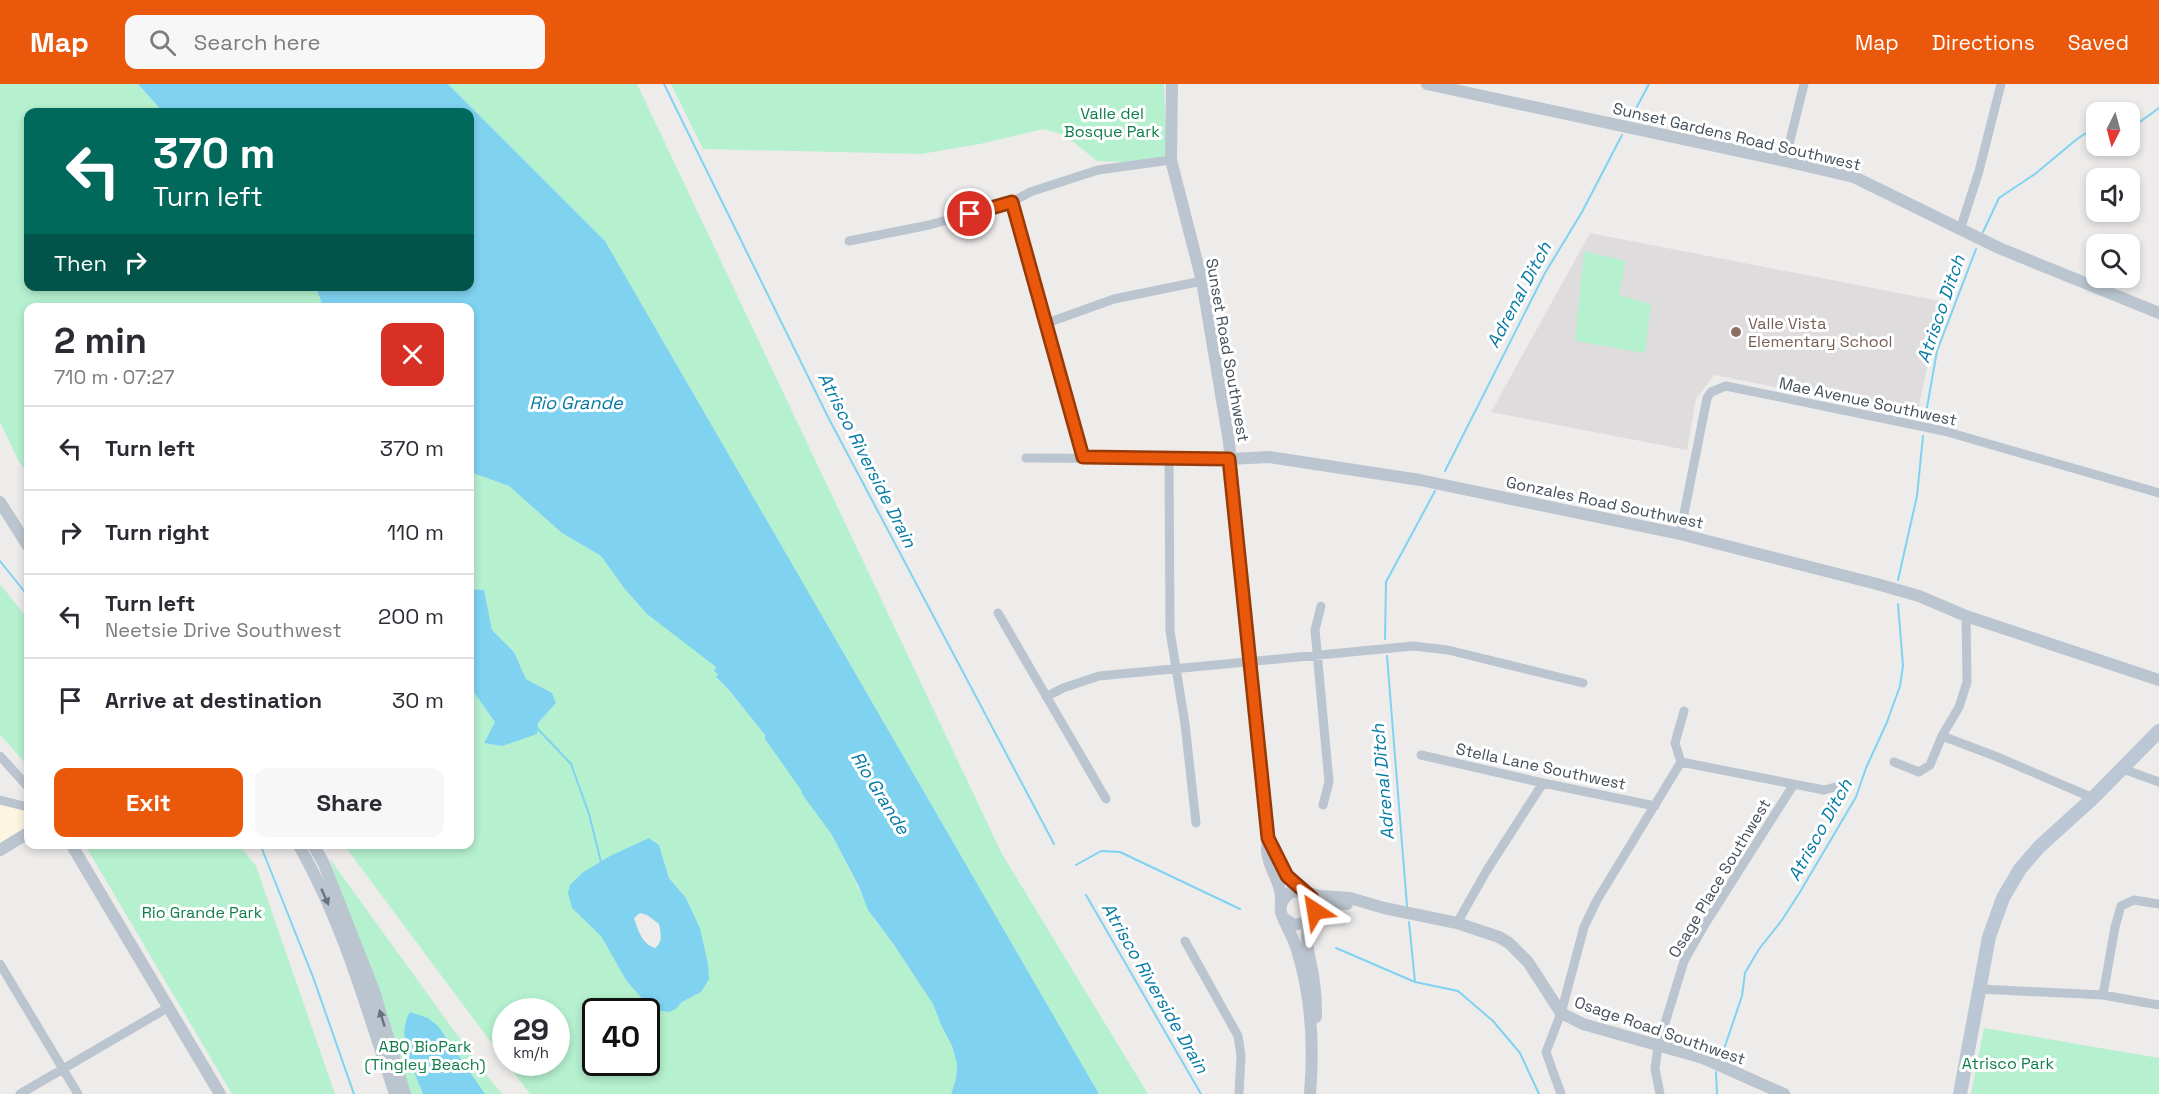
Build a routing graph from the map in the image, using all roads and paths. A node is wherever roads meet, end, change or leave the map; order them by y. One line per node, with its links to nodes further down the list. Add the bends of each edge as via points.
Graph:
1 (1172, 84): 5 (street, Sunset Road Southwest)
2 (1427, 84): 6 (street, Sunset Gardens Road Southwest)
3 (1804, 84): 6 (street)
4 (2001, 84): 8 (street)
5 (1171, 160): 7 (street, via 1098,170 1030,192); 10 (street, Sunset Road Southwest)
6 (1785, 161): 8 (street, Sunset Gardens Road Southwest, via 1854,177)
7 (1012, 202): 9 (street, via 929,225); 12 (street)
8 (1962, 231): 11 (street, Sunset Gardens Road Southwest)
9 (849, 241)
10 (1202, 281): 12 (street, via 1113,299); 16 (street, Sunset Road Southwest)
11 (2159, 313)
12 (1047, 323): 13 (street)
13 (1083, 457): 14 (street, Gonzales Road Southwest); 15 (street, Gonzales Road Southwest)
14 (1026, 458)
15 (1169, 458): 16 (street, Gonzales Road Southwest); 26 (street, via 1170,631)
16 (1229, 459): 19 (street, Gonzales Road Southwest, via 1269,457 1420,480); 25 (street, Sunset Road Southwest)
17 (2159, 493): 19 (street, Mae Avenue Southwest, via 1920,425 1726,386 1711,392 1706,403)
18 (0, 502): 20 (street)
19 (1680, 534): 23 (street, Gonzales Road Southwest, via 1919,596)
20 (24, 540)
21 (1321, 606): 24 (street, via 1315,624)
22 (998, 613): 29 (street)
23 (1966, 616): 27 (street, Gonzales Road Southwest); 32 (street, via 1967,682 1959,707)
24 (1317, 654): 25 (street); 28 (street, via 1428,647); 46 (street, via 1329,782)
25 (1249, 661): 26 (street); 51 (street, Sunset Road Southwest)
26 (1175, 669): 29 (street, via 1099,676); 49 (street)
27 (2159, 680)
28 (1583, 682)
29 (1046, 697): 44 (street)
30 (1684, 711): 35 (street, via 1675,743)
31 (2159, 730): 37 (main road)
32 (1942, 736): 36 (street, via 1930,765 1919,772); 43 (street)
33 (1421, 755): 40 (street, Stella Lane Southwest)
34 (0, 756): 39 (street)
35 (1681, 762): 41 (street); 48 (street)
36 (1894, 762)
37 (2122, 769): 38 (street); 43 (main road)
38 (2159, 782)
39 (24, 783)
40 (1543, 783): 48 (street, Stella Lane Southwest); 62 (street)
41 (1794, 784): 42 (street, via 1824,789); 70 (street, Osage Place Southwest, via 1684,961)
42 (1839, 786)
43 (2093, 798): 65 (main road, via 2020,869 2003,898 1989,937)
44 (1106, 799)
45 (0, 800): 47 (street)
46 (1323, 805)
47 (24, 806)
48 (1655, 806): 69 (street, via 1584,927)
49 (1196, 824)
50 (24, 835): 55 (street)
51 (1268, 838): 56 (street, Sunset Road Southwest, via 1287,876); 57 (street, Sunset Road Southwest, via 1267,853 1281,886)
52 (74, 849): 68 (street)
53 (301, 849): 76 (street, one-way to 76, via 336,922)
54 (316, 849): 77 (street, one-way to 54, via 374,991)
55 (0, 850)
56 (1304, 892): 57 (street, via 1291,892); 59 (street, Osage Road Southwest); 60 (street, via 1314,903)
57 (1281, 903): 61 (street)
58 (2159, 904): 66 (street, via 2134,900 2121,906)
59 (1384, 908): 60 (street, Osage Road Southwest, via 1336,903 1326,905); 62 (street, Osage Road Southwest)
60 (1311, 918): 61 (street, via 1297,925); 72 (street, via 1306,932 1317,1023)
61 (1285, 919): 72 (street, via 1298,952 1308,1003)
62 (1457, 923): 69 (street, Osage Road Southwest, via 1509,943 1528,962)
63 (1185, 941): 78 (street, via 1238,1036)
64 (0, 964): 71 (street)
65 (1979, 988): 66 (street); 83 (main road)
66 (2103, 996): 67 (street)
67 (2159, 1005)
68 (169, 1007): 71 (street); 75 (street)
69 (1560, 1013): 70 (street, Osage Road Southwest, via 1583,1024); 80 (street, via 1546,1052)
70 (1658, 1046): 81 (street, Osage Place Southwest, via 1655,1069); 82 (street, Osage Road Southwest, via 1703,1058)
71 (63, 1070): 73 (street); 74 (street)
72 (1311, 1081): 79 (street)
73 (20, 1094)
74 (78, 1094)
75 (220, 1094)
76 (395, 1094)
77 (405, 1094)
78 (1239, 1094)
79 (1310, 1094)
80 (1561, 1094)
81 (1660, 1094)
82 (1784, 1094)
83 (1960, 1094)

